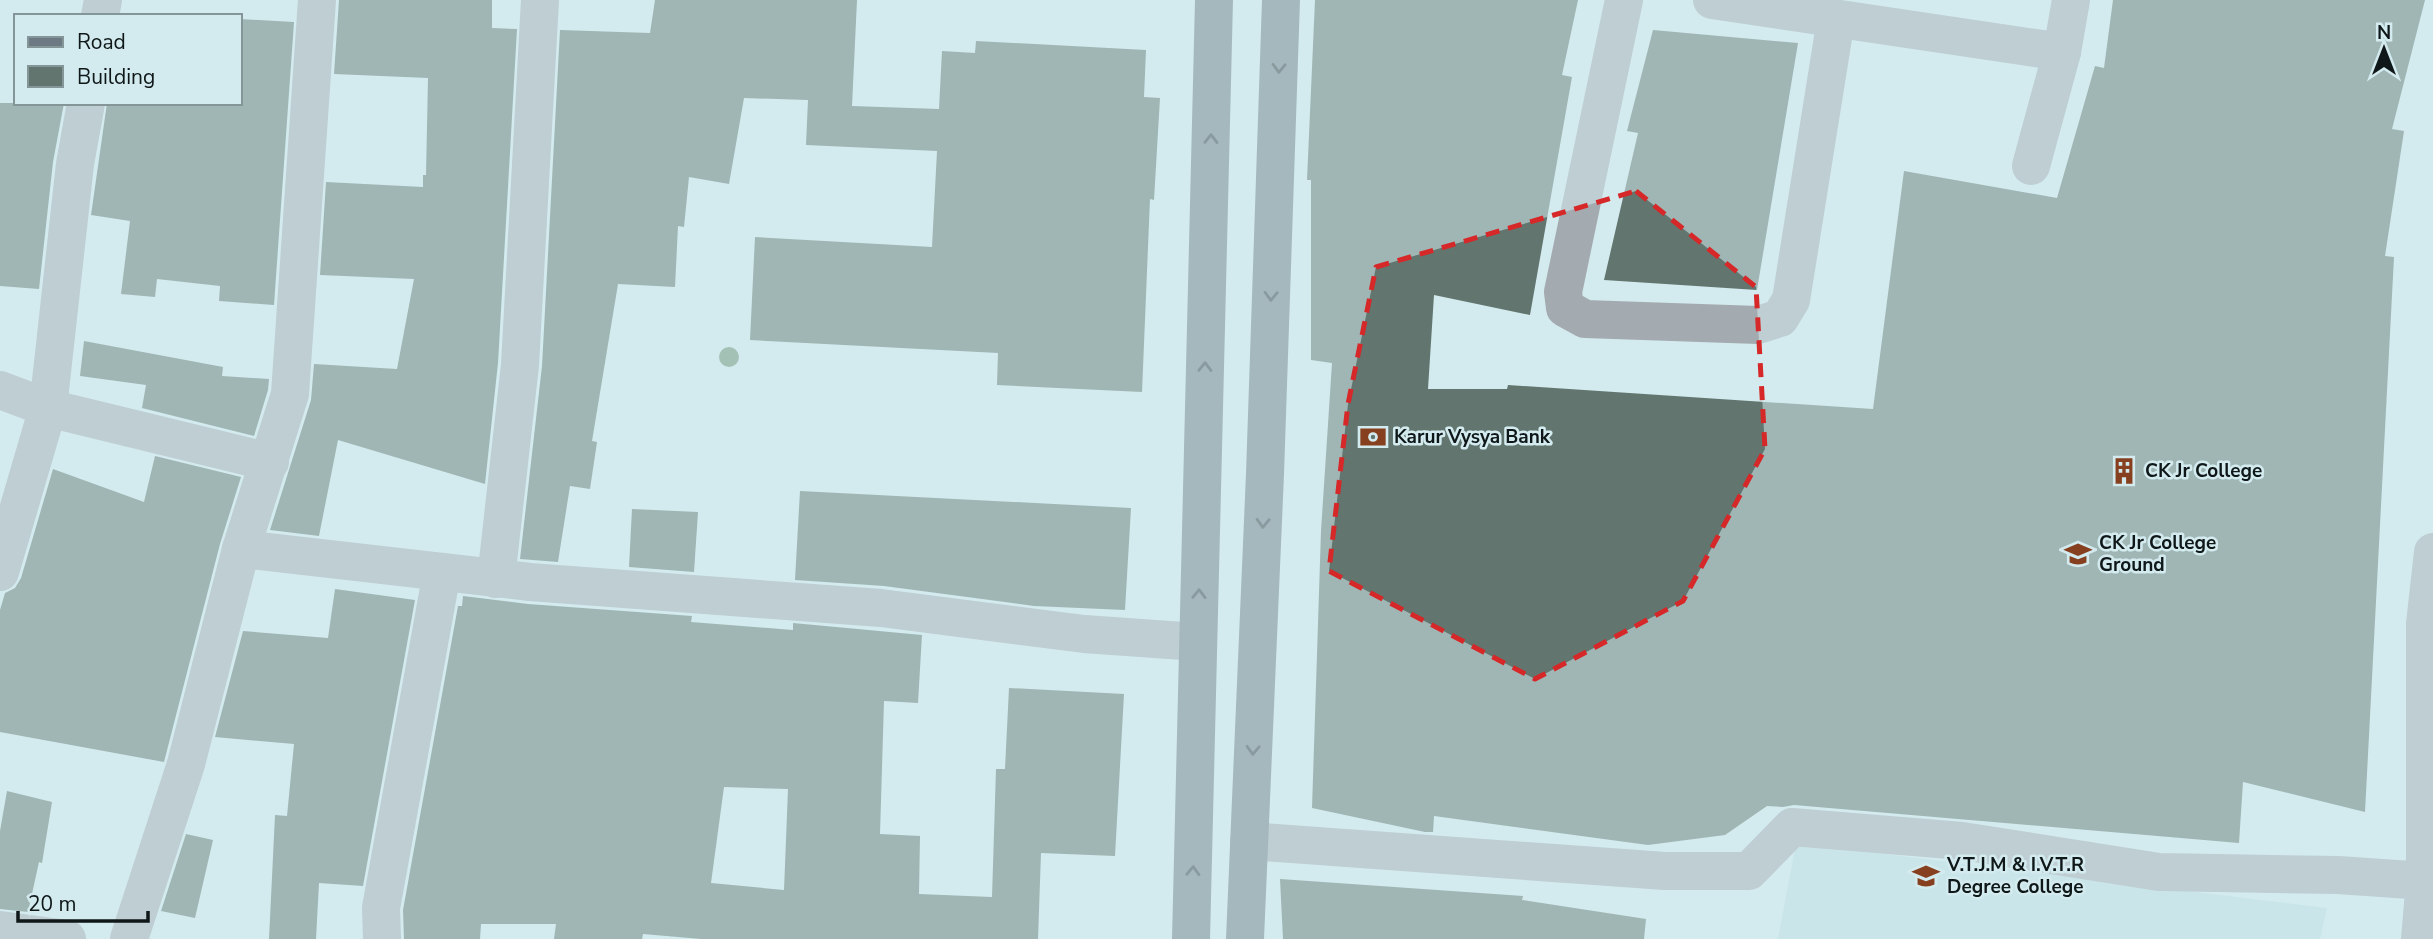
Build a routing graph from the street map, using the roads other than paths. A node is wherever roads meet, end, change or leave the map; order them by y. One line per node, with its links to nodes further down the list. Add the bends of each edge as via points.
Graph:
1 (317, 0): 14 (street, via 290,394)
2 (540, 0): 19 (street, via 520,365)
3 (1214, 0): 21 (main road, one-way to 3)
4 (1281, 0): 22 (main road, one-way to 22)
5 (1624, 0): 8 (street, via 1563,292 1565,308 1585,319 1758,325 1780,318 1791,300)
6 (1712, 0): 8 (street)
7 (2071, 0): 9 (street)
8 (1836, 19): 9 (street)
9 (2062, 52): 11 (street)
10 (86, 105): 13 (street)
11 (2031, 166)
12 (0, 390): 13 (street)
13 (48, 408): 14 (street); 17 (street)
14 (270, 462): 15 (street)
15 (242, 549): 18 (street); 26 (street, via 186,764)
16 (2433, 552): 20 (street)
17 (0, 572)
18 (442, 572): 19 (street); 27 (street, via 381,908)
19 (496, 579): 21 (street, via 881,608 1084,634)
20 (2429, 624): 23 (street)
21 (1198, 642): 28 (main road, one-way to 21)
22 (1249, 841): 23 (street, via 1665,871 1749,871 1792,827 1962,841 2159,872); 29 (main road)
23 (2425, 881): 30 (street)
24 (0, 930): 25 (street)
25 (67, 939)
26 (129, 939)
27 (382, 939)
28 (1191, 939)
29 (1245, 939)
30 (2420, 939)

